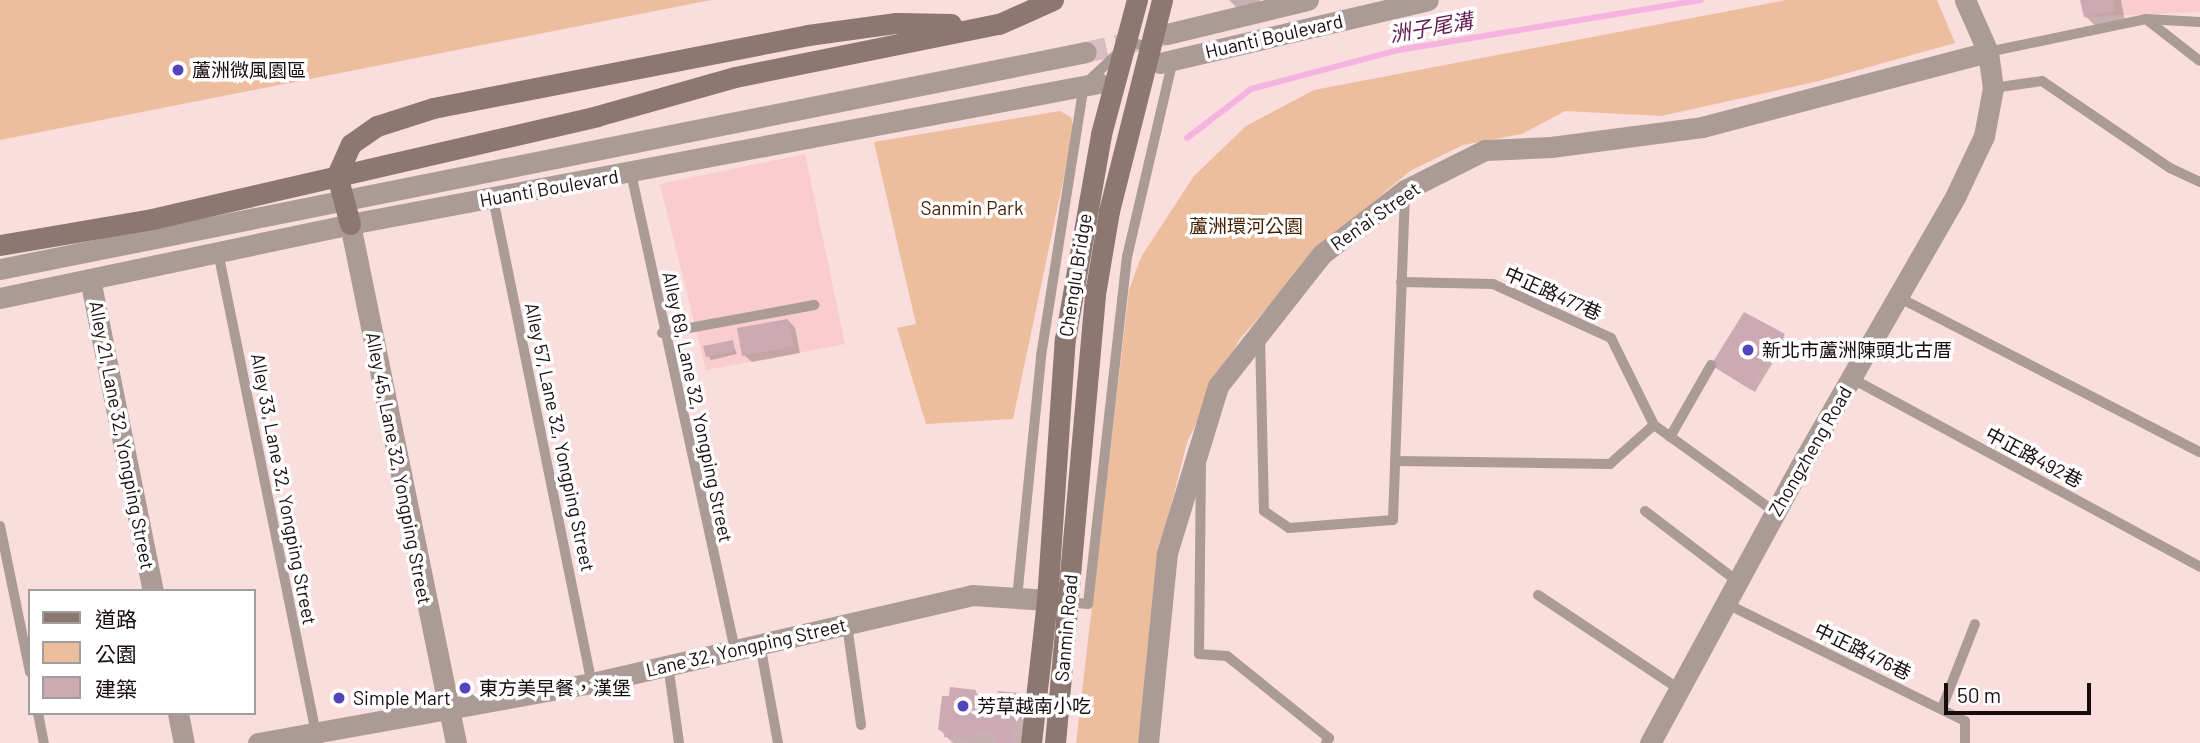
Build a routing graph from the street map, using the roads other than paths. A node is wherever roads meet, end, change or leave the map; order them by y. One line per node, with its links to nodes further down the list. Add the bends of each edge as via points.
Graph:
1 (1053, 0): 9 (main road)
2 (1137, 0): 44 (main road, Chenglu Bridge, via 1101,134 1079,244 1065,339)
3 (1162, 0): 43 (main road, Chenglu Bridge, via 1109,211)
4 (1308, 0): 10 (street, Huanti Boulevard)
5 (1428, 0): 13 (street, Huanti Boulevard)
6 (1965, 0): 12 (street, Zhongzheng Road)
7 (2146, 19): 8 (lane); 12 (lane); 14 (lane)
8 (2200, 22)
9 (999, 24): 21 (main road, via 896,23 808,35 433,108 377,126 351,144 337,175); 23 (main road, via 735,77 597,116 152,219)
10 (1167, 34)
11 (1086, 52): 21 (street, Huanti Boulevard)
12 (1988, 52): 16 (street, Zhongzheng Road); 19 (street, Ren'ai Street, via 1702,127 1551,147 1485,150)
13 (1167, 61): 15 (lane, via 1131,41); 51 (lane, via 1127,257 1088,604)
14 (2200, 61)
15 (1091, 84): 17 (street, Huanti Boulevard); 49 (lane, via 1041,356)
16 (1993, 88): 18 (lane, via 2042,81 2170,168); 28 (street, Zhongzheng Road, via 1984,136)
17 (631, 173): 20 (street, Huanti Boulevard); 31 (lane, Alley 69, Lane 32, Yongping Street)
18 (2200, 182)
19 (1405, 190): 27 (lane); 32 (street, Ren'ai Street, via 1322,254)
20 (493, 198): 22 (street, Huanti Boulevard); 59 (lane, Alley 57, Lane 32, Yongping Street)
21 (341, 200): 22 (main road); 25 (street, Huanti Boulevard)
22 (350, 224): 24 (street, Huanti Boulevard); 62 (street, Alley 45, Lane 32, Yongping Street)
23 (0, 245)
24 (218, 252): 26 (street, Huanti Boulevard); 66 (lane, Alley 33, Lane 32, Yongping Street)
25 (0, 269)
26 (90, 279): 29 (street, Huanti Boulevard); 47 (street, Alley 21, Lane 32, Yongping Street)
27 (1401, 282): 35 (lane, 中正路477巷, via 1493,284 1611,338); 39 (lane)
28 (1898, 297): 34 (street, Zhongzheng Road); 38 (lane)
29 (0, 298)
30 (814, 305): 31 (lane)
31 (662, 333): 56 (lane, Alley 69, Lane 32, Yongping Street)
32 (1260, 333): 37 (street, Ren'ai Street, via 1218,386); 39 (lane, via 1264,511 1289,528 1393,520)
33 (1711, 365): 36 (lane)
34 (1852, 378): 41 (street, Zhongzheng Road); 45 (lane, 中正路492巷)
35 (1654, 425): 36 (lane, 中正路477巷); 39 (lane, via 1610,464)
36 (1670, 437): 41 (lane, 中正路477巷)
37 (1201, 438): 75 (street, Ren'ai Street, via 1167,553); 76 (lane, via 1199,653 1227,656 1329,738)
38 (2200, 452)
39 (1395, 461)
40 (1645, 511): 46 (lane)
41 (1775, 512): 46 (street, Zhongzheng Road)
42 (0, 526): 57 (lane)
43 (1072, 554): 51 (main road, Sanmin Road)
44 (1048, 556): 50 (main road, Sanmin Road)
45 (2200, 567)
46 (1737, 581): 52 (street, Zhongzheng Road)
47 (153, 589)
48 (1538, 595): 60 (lane)
49 (1017, 598): 50 (street, Lane 32, Yongping Street); 54 (street, Lane 32, Yongping Street, via 972,595)
50 (1047, 600): 51 (street, Lane 32, Yongping Street); 73 (main road, Sanmin Road)
51 (1069, 602): 74 (main road, Sanmin Road)
52 (1725, 603): 60 (street, Zhongzheng Road); 61 (lane, 中正路476巷)
53 (1975, 624): 61 (lane)
54 (847, 625): 55 (street, Lane 32, Yongping Street); 65 (lane)
55 (761, 644): 56 (street, Lane 32, Yongping Street); 72 (lane)
56 (734, 647): 58 (street, Lane 32, Yongping Street)
57 (28, 662)
58 (668, 664): 59 (street, Lane 32, Yongping Street); 71 (lane)
59 (592, 683): 62 (street, Lane 32, Yongping Street)
60 (1679, 689): 77 (street, Zhongzheng Road)
61 (1942, 708): 78 (lane, 中正路476巷, via 1965,721)
62 (448, 711): 66 (street, Lane 32, Yongping Street); 70 (street, Alley 45, Lane 32, Yongping Street)
63 (38, 715): 67 (lane)
64 (178, 715): 68 (street)
65 (861, 725)
66 (316, 737): 69 (street, Lane 32, Yongping Street)
67 (44, 743)
68 (184, 743)
69 (258, 743)
70 (456, 743)
71 (679, 743)
72 (778, 743)
73 (1031, 743)
74 (1055, 743)
75 (1148, 743)
76 (1326, 743)
77 (1650, 743)
78 (1965, 743)

